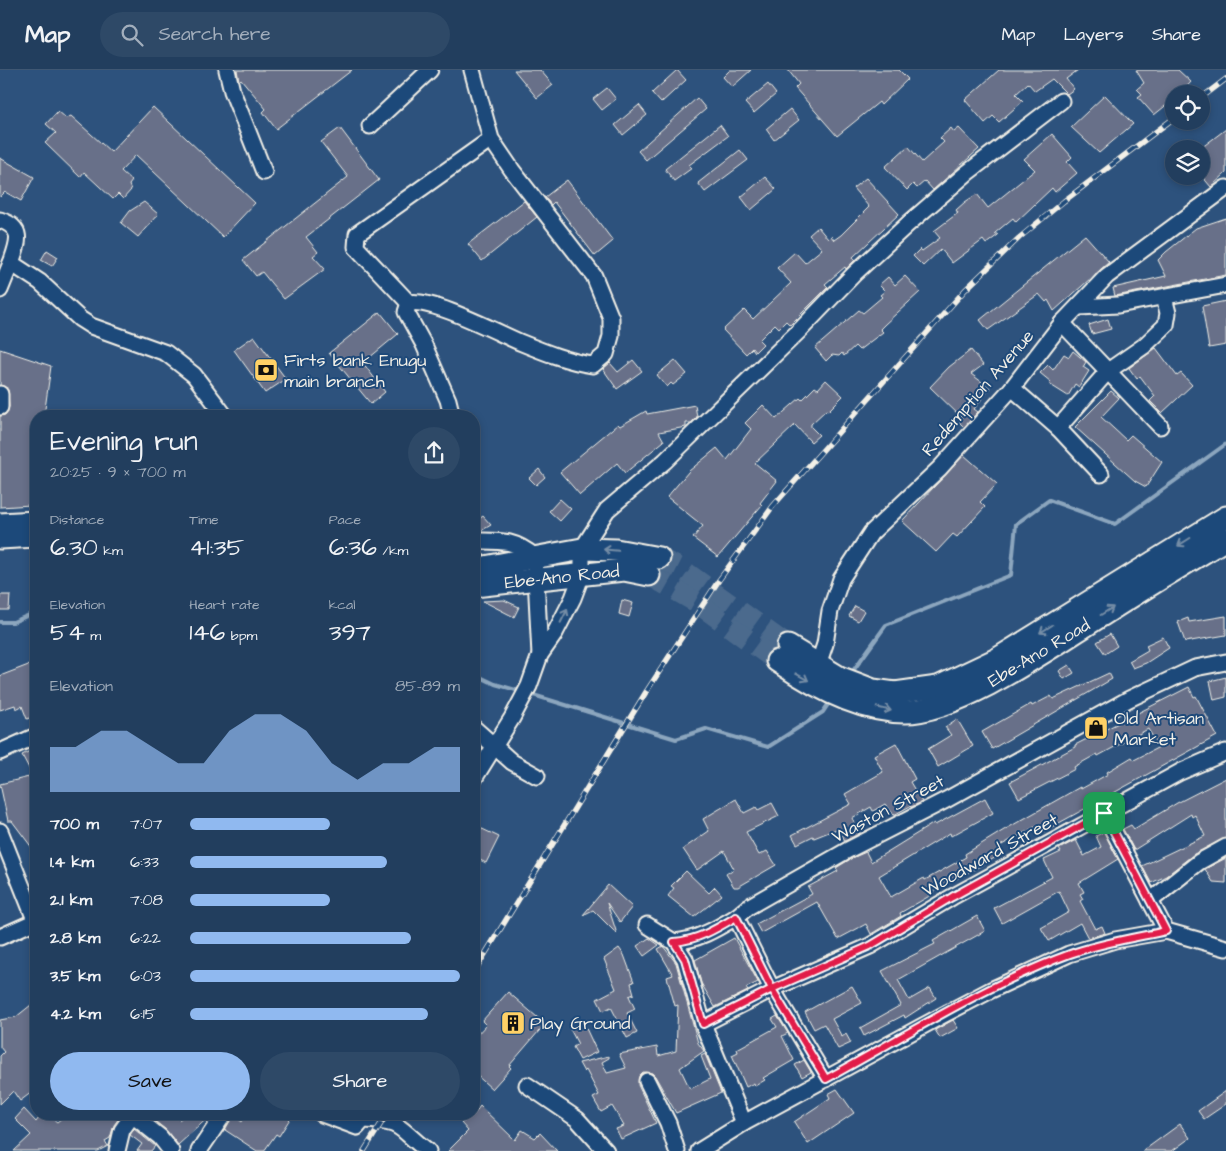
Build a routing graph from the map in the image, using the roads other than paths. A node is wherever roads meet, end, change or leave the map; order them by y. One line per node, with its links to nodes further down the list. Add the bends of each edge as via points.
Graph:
1 (227, 70): 7 (street)
2 (430, 70): 5 (street)
3 (472, 70): 6 (street)
4 (1061, 101): 33 (street, via 967,173 855,273 665,461 606,510)
5 (370, 126)
6 (491, 139): 14 (street, via 356,234 356,247); 14 (street, via 594,276 612,318 612,336 606,354 593,365 582,364 446,311)
7 (264, 172)
8 (1226, 188): 15 (street, Redemption Avenue, via 1107,276)
9 (0, 220): 10 (street, via 11,223 17,232 18,244)
10 (11, 263): 12 (street); 21 (street, via 40,282 91,326 166,353 194,375)
11 (1226, 285): 13 (street)
12 (0, 290)
13 (1164, 297): 15 (street, via 1118,305); 17 (street, via 1168,313 1166,325 1144,346)
14 (409, 303): 22 (street, via 406,312 424,345)
15 (1079, 307): 16 (street, Redemption Avenue)
16 (1062, 323): 17 (street); 18 (street, Redemption Avenue)
17 (1108, 371): 23 (street); 24 (street)
18 (1012, 388): 24 (street); 41 (street, Redemption Avenue, via 940,468 871,533 841,579)
19 (0, 394): 20 (street)
20 (0, 406)
21 (220, 410)
22 (450, 410)
23 (1160, 426)
24 (1058, 428): 25 (street)
25 (1101, 474)
26 (1226, 518): 42 (main road, Ebe-Ano Road, one-way to 42, via 964,676 938,687 895,693)
27 (30, 522): 28 (main road)
28 (0, 524)
29 (30, 536): 30 (main road)
30 (0, 538)
31 (1226, 539): 42 (main road, Ebe-Ano Road, one-way to 31, via 891,711 924,710 952,701 1049,649)
32 (480, 541): 34 (street, via 519,544)
33 (582, 549): 34 (main road, Ebe-Ano Road); 36 (street); 36 (main road, Ebe-Ano Road, one-way to 33, via 654,566 616,550)
34 (536, 557): 35 (main road, Ebe-Ano Road); 37 (street)
35 (480, 568)
36 (582, 574): 37 (main road, Ebe-Ano Road); 39 (street, one-way to 36, via 562,620)
37 (536, 579): 38 (main road, Ebe-Ano Road); 39 (street)
38 (480, 585)
39 (540, 655): 45 (street, via 512,718)
40 (1226, 662): 55 (street, Waston Street, via 1195,668 1130,699 848,850)
41 (818, 666): 42 (main road); 42 (main road, one-way to 42, via 782,654)
42 (840, 686)
43 (480, 733): 45 (street)
44 (30, 739): 46 (street)
45 (494, 746): 48 (street); 49 (street, via 512,762)
46 (0, 752)
47 (1226, 752): 50 (street, Woodward Street, via 1180,772)
48 (480, 769)
49 (537, 776)
50 (1104, 813): 53 (street); 62 (street, Woodward Street, via 870,946)
51 (0, 830): 54 (street)
52 (1226, 847): 53 (street, via 1199,862)
53 (1150, 901): 58 (street)
54 (30, 907)
55 (736, 917): 60 (street, Waston Street, via 691,941); 62 (street)
56 (30, 924): 59 (street)
57 (647, 925): 60 (street)
58 (1166, 931): 61 (street); 64 (street, via 1115,940 1049,962)
59 (0, 937)
60 (674, 942): 63 (street, via 685,959)
61 (1226, 948)
62 (772, 989): 63 (street, Woodward Street); 64 (street)
63 (703, 1024): 73 (street)
64 (826, 1079): 73 (street)
65 (647, 1081): 79 (street, via 668,1122)
66 (527, 1085): 78 (street, via 577,1119)
67 (129, 1120): 74 (street, via 122,1130)
68 (138, 1120): 75 (street, via 160,1137)
69 (220, 1120): 76 (street)
70 (338, 1120): 72 (street, via 357,1127)
71 (363, 1120): 77 (street, via 392,1122 401,1126)
72 (363, 1120)
73 (744, 1123): 80 (street)
74 (117, 1151)
75 (171, 1151)
76 (199, 1151)
77 (428, 1151)
78 (606, 1151)
79 (677, 1151)
80 (699, 1151)

